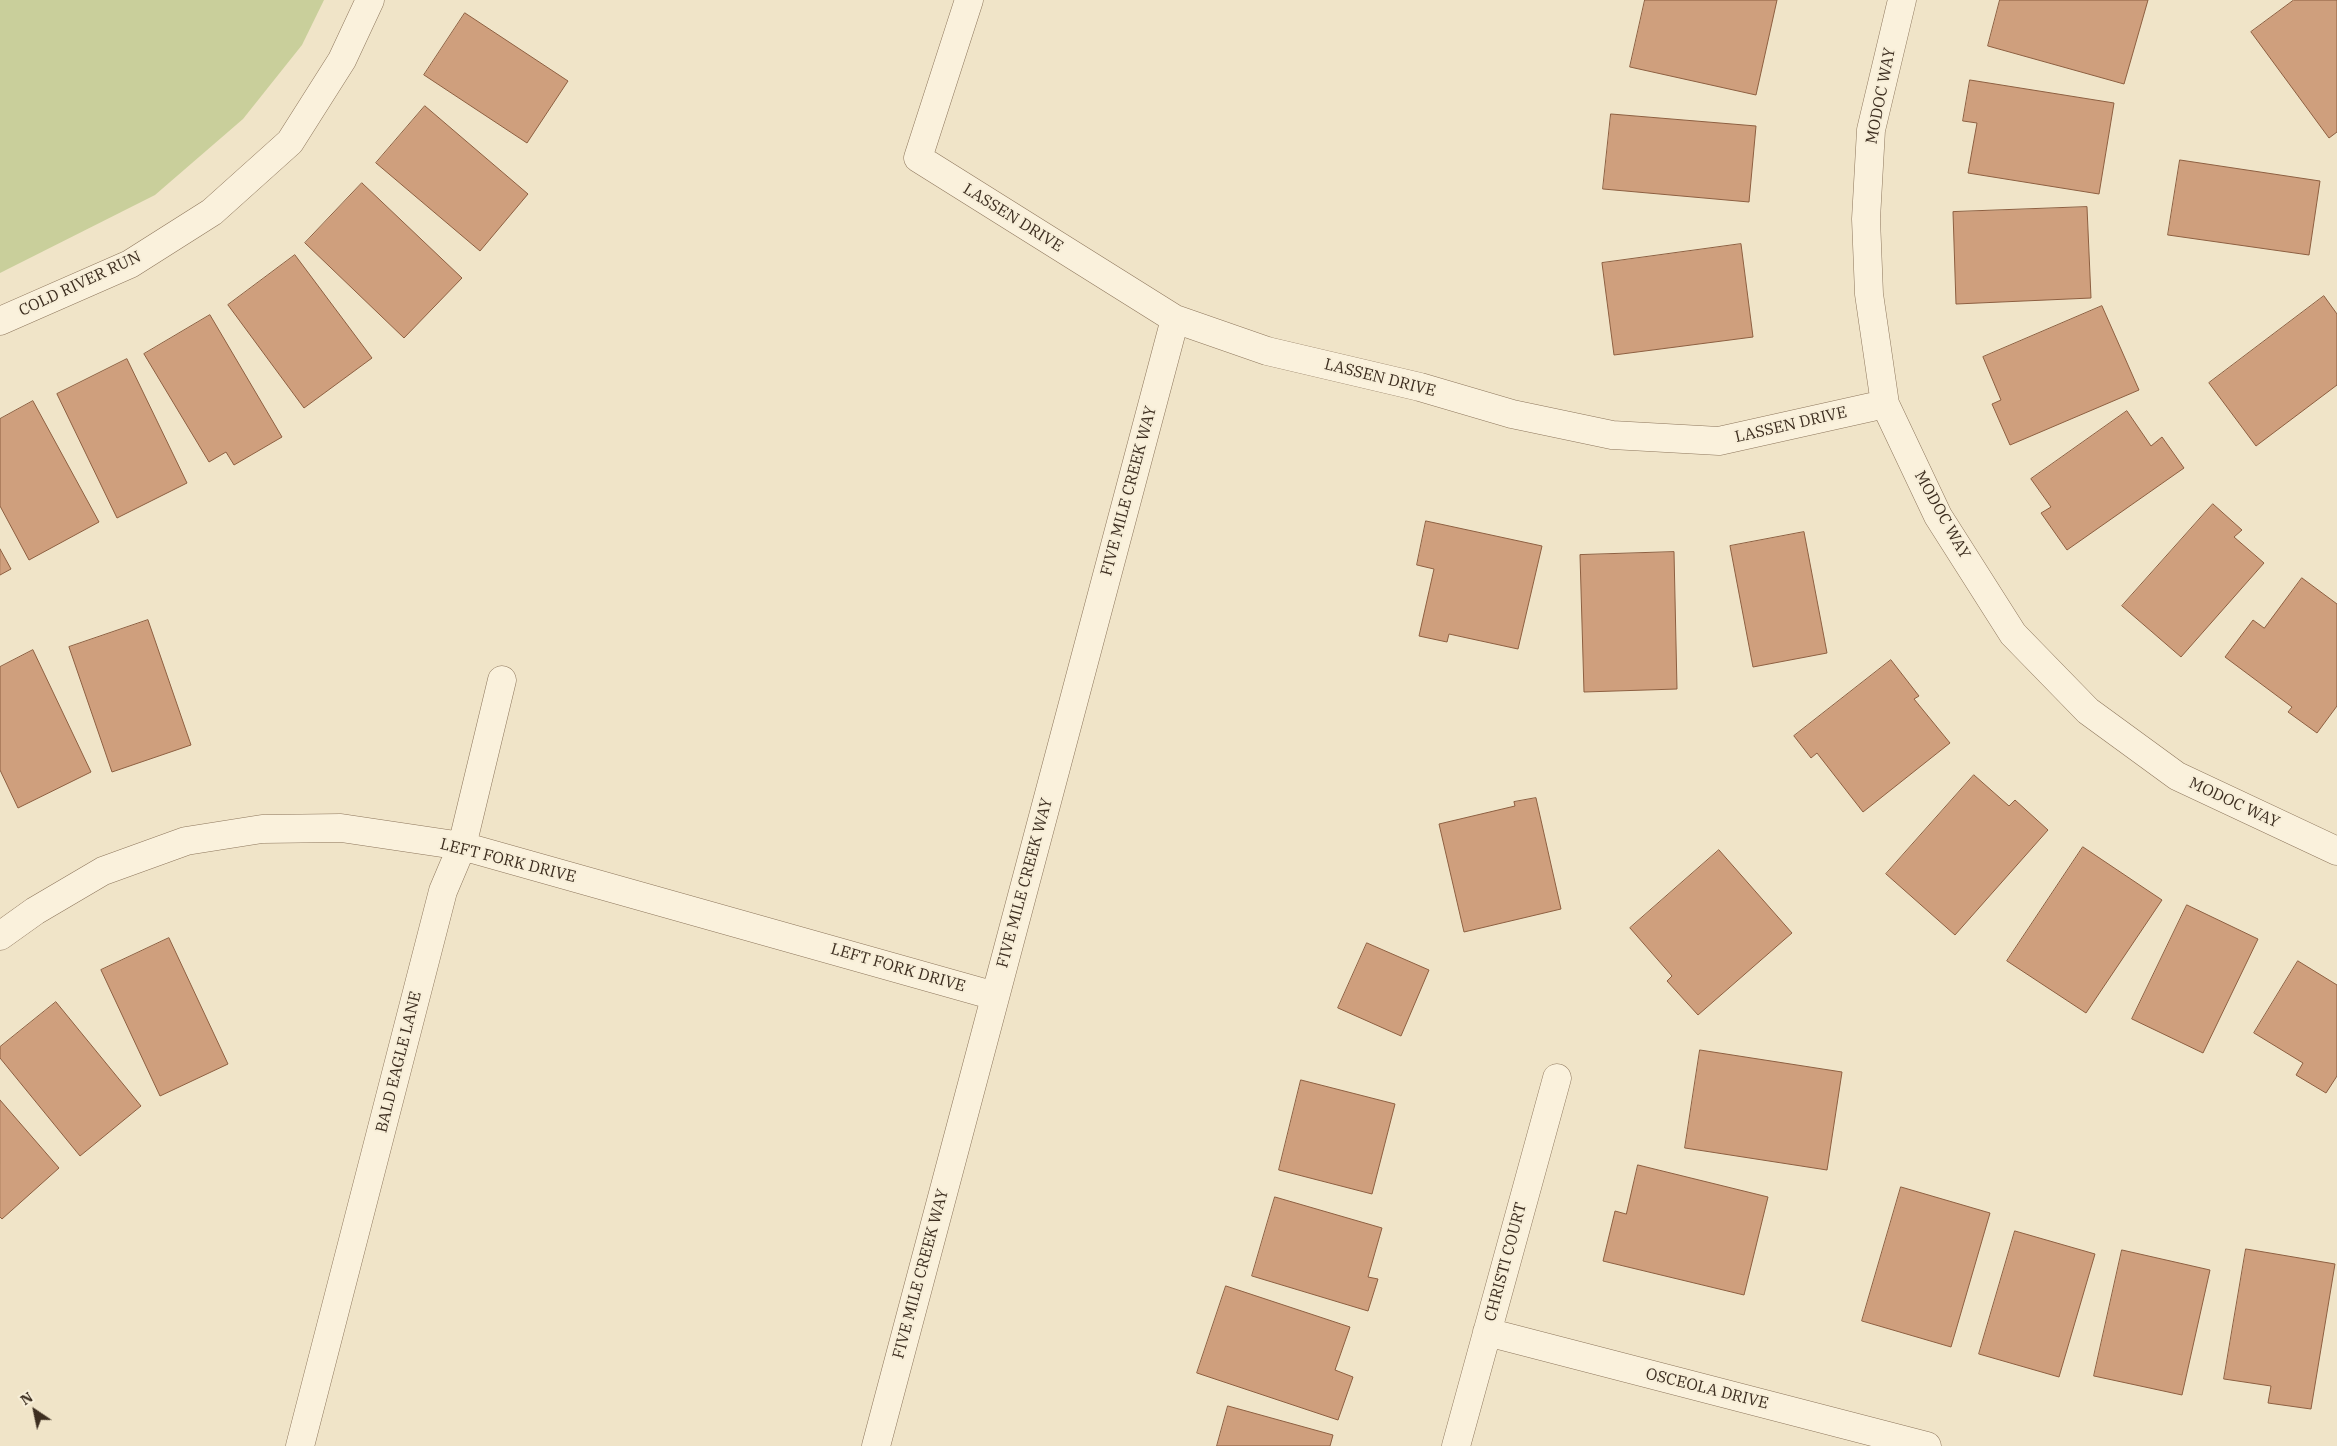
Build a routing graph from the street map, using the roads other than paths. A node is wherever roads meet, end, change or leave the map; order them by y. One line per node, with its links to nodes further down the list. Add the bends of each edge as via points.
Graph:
1 (370, 0): 5 (street, COLD RIVER RUN, via 342,60 290,142 212,212 130,264)
2 (970, 0): 4 (street, LASSEN DRIVE, via 918,158)
3 (1902, 0): 6 (street, MODOC WAY, via 1871,130 1866,219 1869,294)
4 (1174, 319): 6 (street, LASSEN DRIVE, via 1266,351 1420,387 1512,414 1612,435 1718,442); 11 (street, FIVE MILE CREEK WAY)
5 (0, 322)
6 (1886, 404): 9 (street, MODOC WAY, via 1938,516 2012,634 2088,711 2177,776)
7 (502, 680): 8 (street, BALD EAGLE LANE)
8 (462, 846): 10 (street, LEFT FORK DRIVE, via 341,828 262,829 186,841 103,871 35,910); 11 (street, LEFT FORK DRIVE); 14 (street, BALD EAGLE LANE, via 443,891)
9 (2337, 851)
10 (0, 936)
11 (995, 996): 15 (street, FIVE MILE CREEK WAY)
12 (1557, 1078): 13 (street, CHRISTI COURT)
13 (1487, 1332): 16 (street, CHRISTI COURT); 17 (street, OSCEOLA DRIVE)
14 (300, 1446)
15 (876, 1446)
16 (1456, 1446)
17 (1927, 1446)

